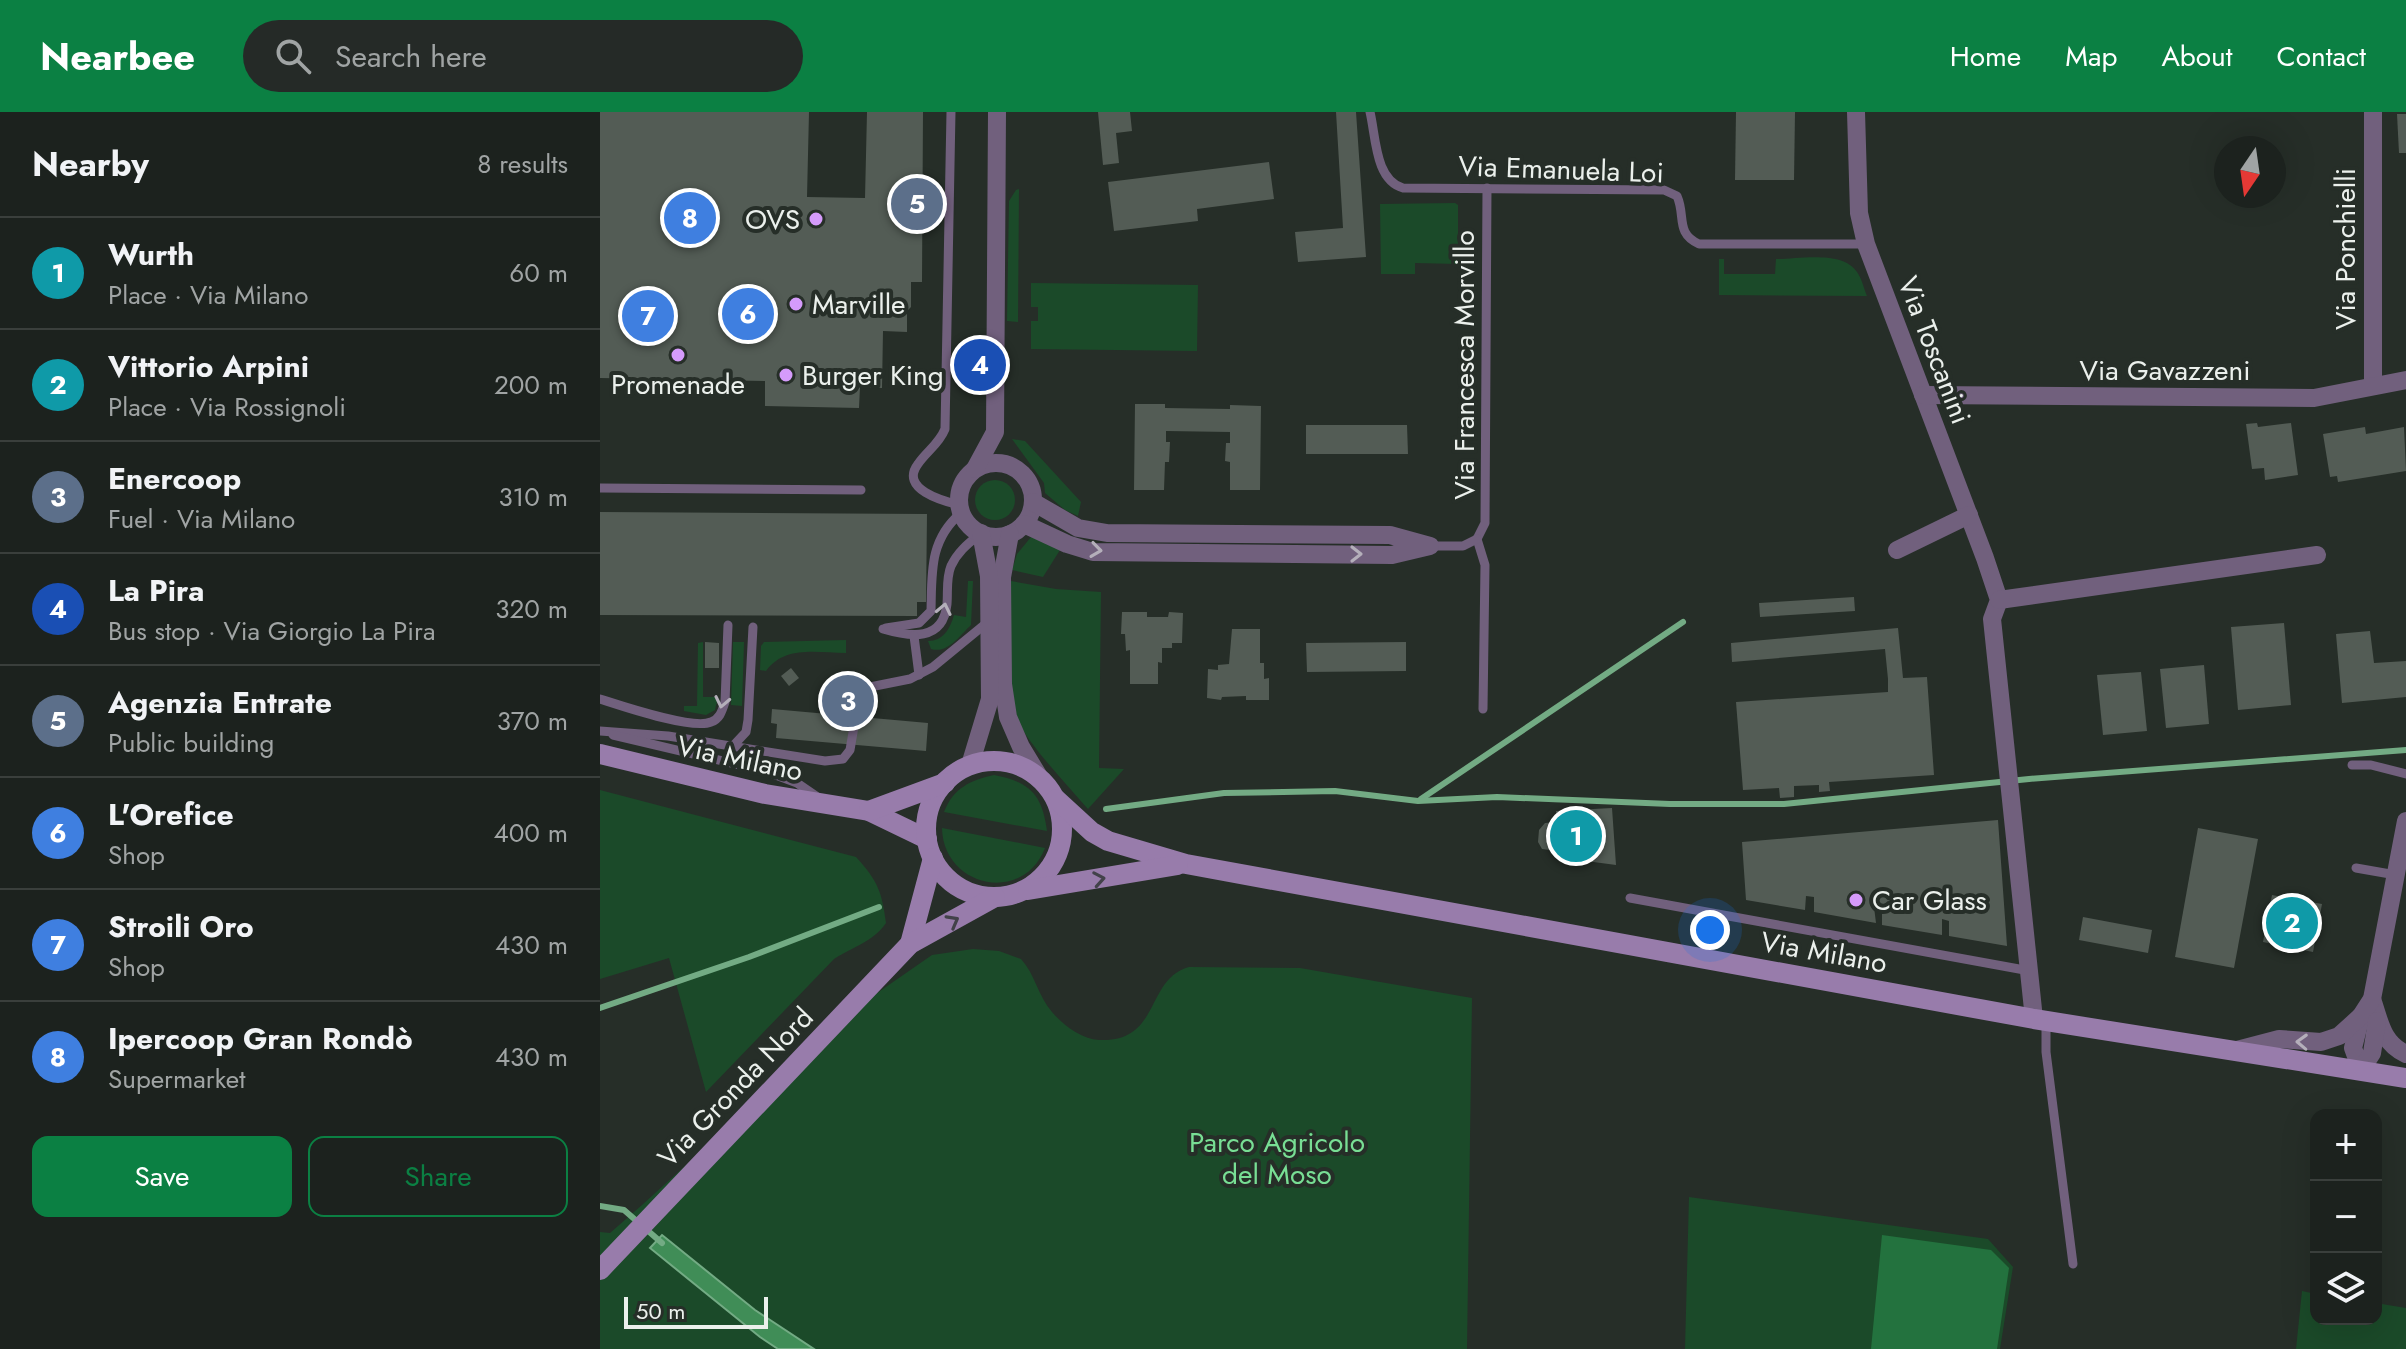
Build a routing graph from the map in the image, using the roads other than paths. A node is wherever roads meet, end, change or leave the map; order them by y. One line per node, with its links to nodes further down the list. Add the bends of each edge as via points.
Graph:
1 (951, 112): 17 (lane, via 945,429 913,475 926,495)
2 (997, 112): 11 (street)
3 (1370, 112): 6 (lane, Via Emanuela Loi, via 1384,175 1393,185)
4 (1856, 112): 7 (street, Via Toscanini, via 1859,213)
5 (2373, 112): 9 (street, Via Ponchielli)
6 (1487, 188): 7 (lane, Via Emanuela Loi, via 1664,190 1677,196 1687,239 1699,244); 23 (lane, Via Francesca Morvillo, via 1485,523)
7 (1866, 244): 10 (street, Via Toscanini)
8 (2406, 380): 9 (street, Via Gavazzeni)
9 (2373, 386): 10 (street, Via Gavazzeni, via 2314,398)
10 (1923, 395): 18 (street, Via Toscanini)
11 (995, 432): 12 (street); 13 (street)
12 (975, 469): 13 (street, via 995,463); 17 (street, via 961,489)
13 (1016, 469): 16 (street, via 1029,483)
14 (600, 488): 15 (lane)
15 (861, 490)
16 (1033, 502): 19 (street); 20 (street, via 1078,528 1107,533)
17 (960, 509): 21 (street); 35 (lane, via 932,556 931,611 919,623 883,629)
18 (1969, 515): 25 (street); 31 (street, Via Toscanini)
19 (1017, 529): 21 (street, via 1000,536); 27 (street, one-way to 27, via 1093,552); 45 (street, via 1002,577 1003,684 1008,717)
20 (1205, 532): 22 (street); 27 (street)
21 (981, 533): 26 (lane); 28 (street)
22 (1269, 533): 24 (street, via 1390,535); 29 (street)
23 (1477, 539): 24 (lane, via 1463,546); 38 (lane, via 1485,565)
24 (1430, 546): 29 (street, one-way to 24, via 1392,555)
25 (1897, 550)
26 (960, 551): 28 (lane, via 979,549); 35 (lane, one-way to 26, via 941,624 948,575)
27 (1204, 553): 29 (street)
28 (986, 554): 32 (street)
29 (1269, 554)
30 (2317, 555): 31 (street)
31 (1999, 600): 59 (street, Via Toscanini, via 1992,619)
32 (989, 621): 36 (lane); 42 (street, via 990,699)
33 (728, 625): 37 (lane, one-way to 37, via 725,702 713,722 676,720)
34 (753, 627): 40 (lane, via 746,732)
35 (914, 636): 36 (lane)
36 (919, 675): 40 (lane, via 870,687 859,697 850,750 843,759)
37 (600, 699)
38 (1483, 709)
39 (600, 731): 40 (lane); 48 (lane, via 765,771 797,783)
40 (732, 747)
41 (600, 754): 48 (main road, Via Milano)
42 (970, 765): 45 (main road, Via Milano, via 1008,762); 46 (main road, Via Milano)
43 (2352, 765): 44 (lane)
44 (2406, 774)
45 (1041, 780): 47 (main road, Via Milano)
46 (945, 783): 49 (main road, Via Milano); 51 (main road, Via Milano, via 929,809)
47 (1056, 799): 52 (main road, Via Milano, via 1108,841); 55 (main road, via 1061,816 1059,852 1044,875)
48 (829, 805): 49 (main road, Via Milano)
49 (869, 811): 51 (main road, Via Milano)
50 (2406, 821): 54 (street)
51 (930, 848): 56 (main road, Via Milano, via 943,874 958,887); 58 (main road, Via Gronda Nord)
52 (1186, 864): 55 (main road, Via Milano, one-way to 52); 61 (main road, Via Milano)
53 (2356, 868): 54 (lane)
54 (2396, 875): 60 (street)
55 (1022, 891): 56 (main road, Via Milano)
56 (995, 897): 58 (main road, Via Gronda Nord, one-way to 56)
57 (1630, 898): 59 (lane, Via Milano)
58 (910, 944): 67 (main road, Via Gronda Nord)
59 (2030, 971): 61 (street, Via Toscanini)
60 (2370, 1011): 62 (street, one-way to 62, via 2339,1036 2321,1042 2279,1039); 63 (street, via 2382,1034); 64 (street, via 2372,1053)
61 (2040, 1020): 62 (main road, Via Milano); 66 (lane)
62 (2237, 1050): 64 (main road, Via Milano)
63 (2406, 1054)
64 (2361, 1070): 65 (main road, Via Milano)
65 (2406, 1078)
66 (2073, 1264)
67 (600, 1270)

